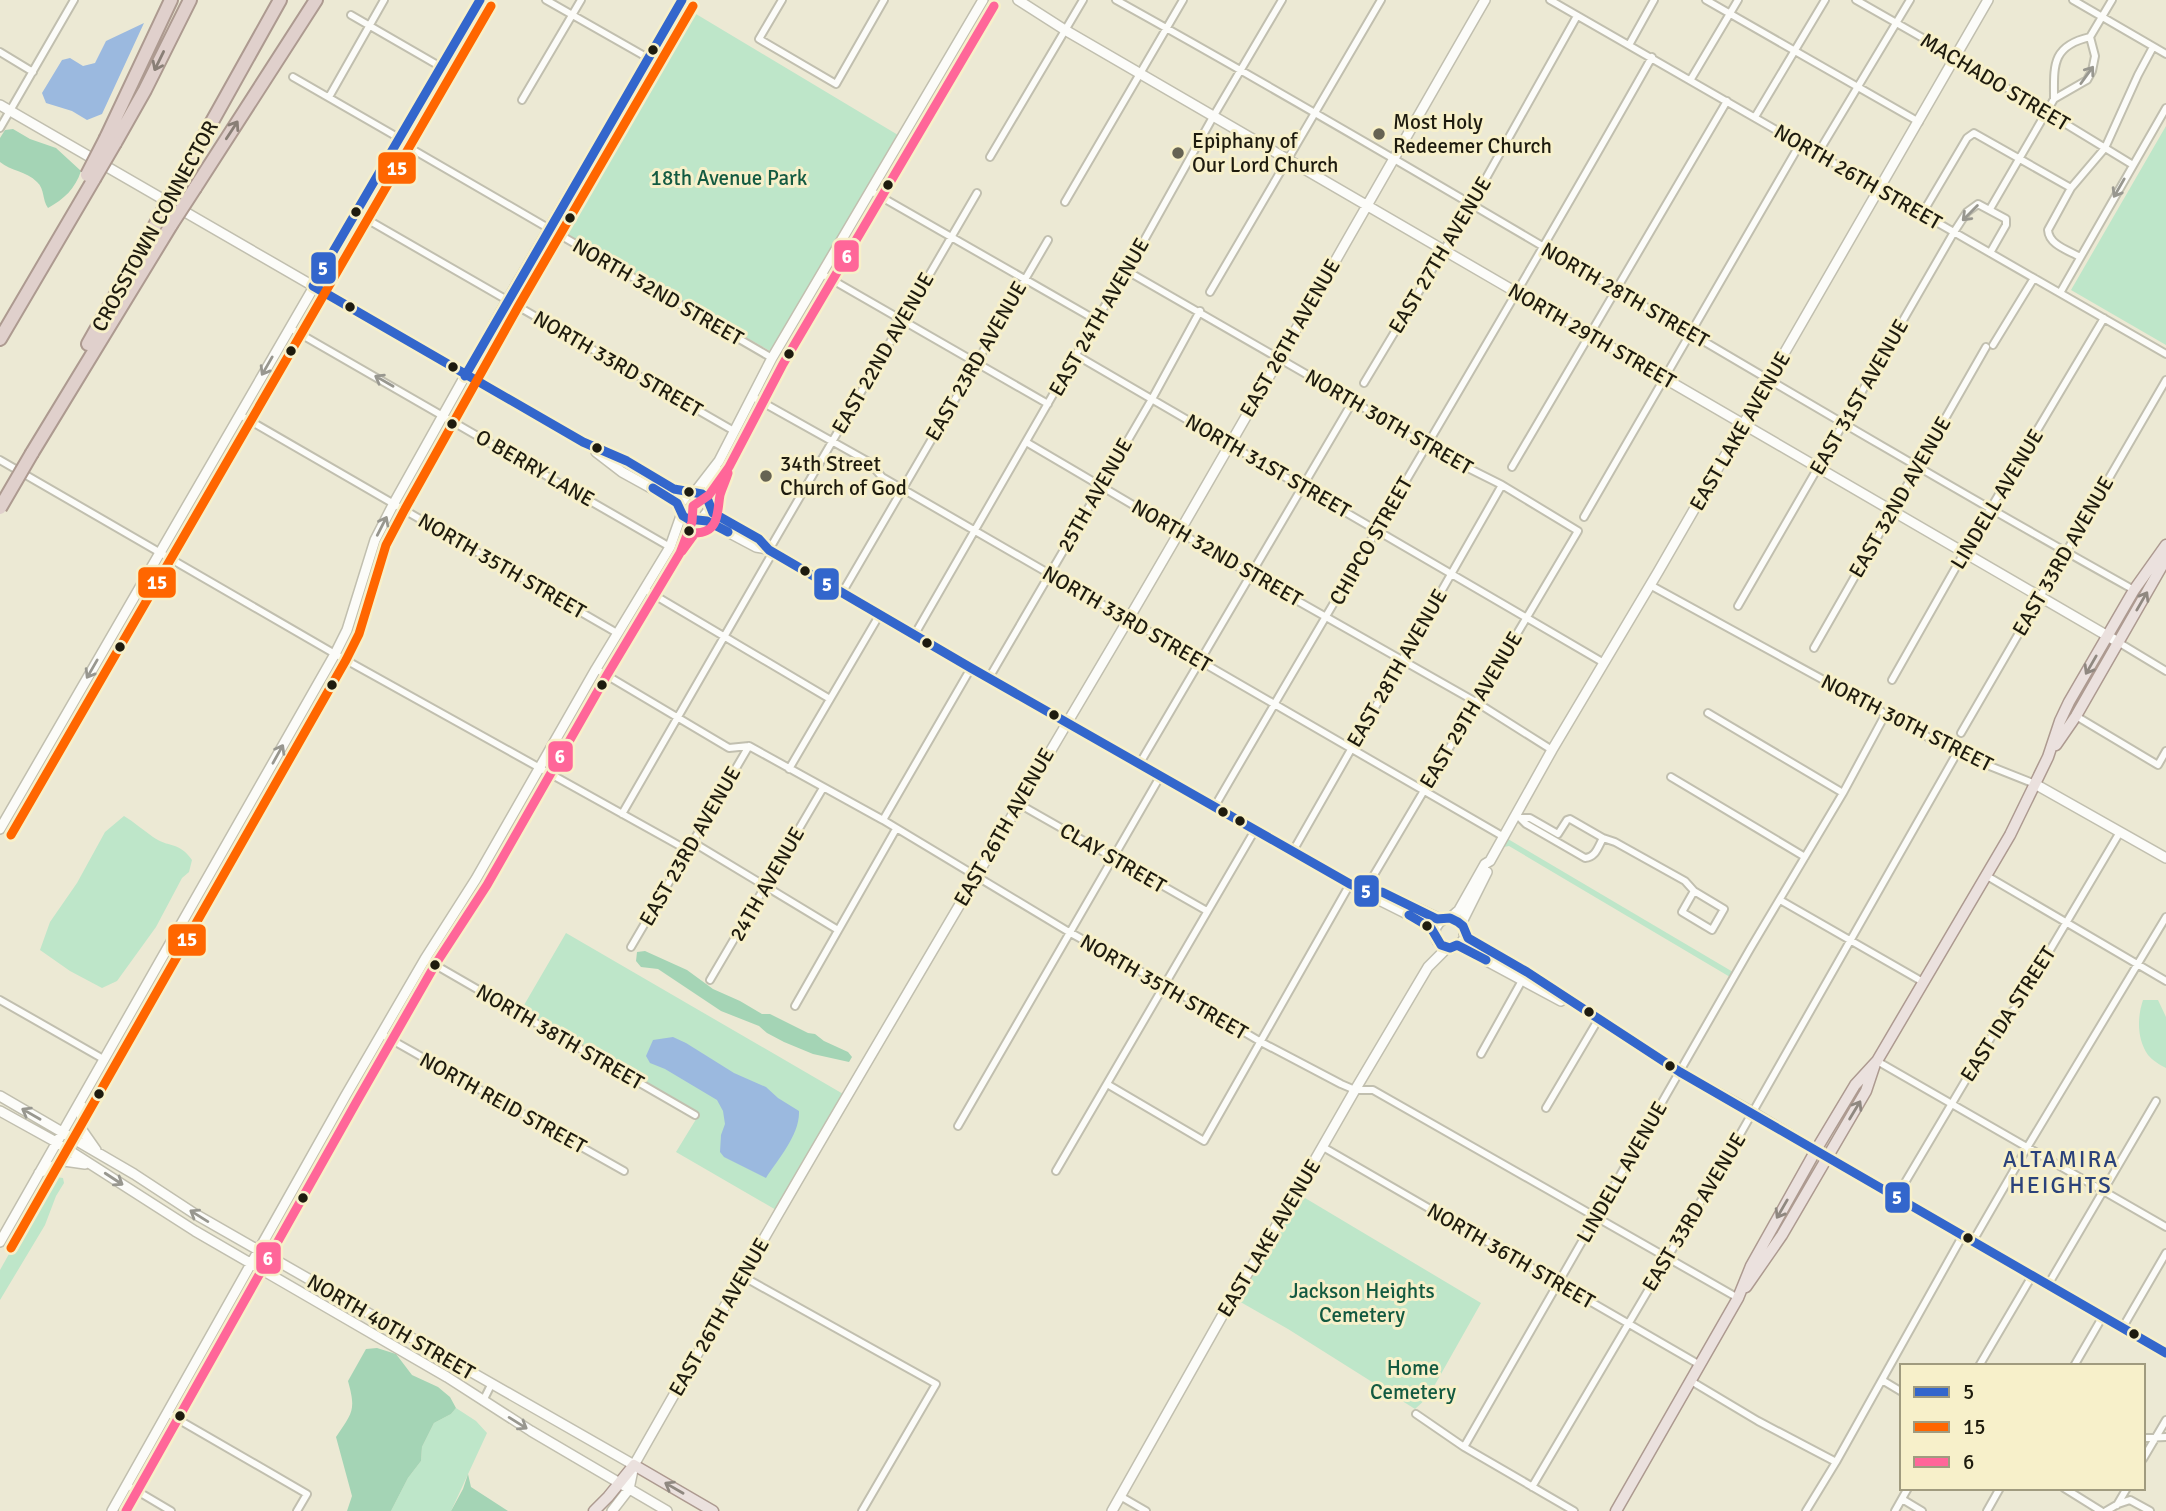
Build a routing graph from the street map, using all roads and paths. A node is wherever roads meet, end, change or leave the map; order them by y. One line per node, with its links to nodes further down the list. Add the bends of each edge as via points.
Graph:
1 (74, 0): 52 (street)
2 (171, 0): 70 (highway)
3 (190, 0): 70 (highway, one-way to 70, via 145,90)
4 (280, 0): 140 (highway, CROSSTOWN CONNECTOR, bridge)
5 (316, 0): 140 (highway, one-way to 5, bridge)
6 (384, 0): 38 (street)
7 (480, 0): 50 (street)
8 (546, 0): 34 (street)
9 (581, 0): 34 (street)
10 (682, 0): 49 (street)
11 (782, 0): 12 (street, via 759,39 836,84)
12 (884, 0)
13 (984, 0): 82 (street)
14 (1018, 0): 40 (street, NORTH 29TH STREET)
15 (1083, 0): 40 (street)
16 (1116, 0): 39 (street, NORTH 28TH STREET)
17 (1183, 0): 39 (street)
18 (1282, 0): 51 (street, EAST 24TH AVENUE)
19 (1381, 0): 64 (street)
20 (1485, 0): 76 (street, EAST 26TH AVENUE)
21 (1550, 0): 31 (street, NORTH 26TH STREET)
22 (1654, 0): 42 (street)
23 (1706, 0): 32 (street)
24 (1738, 0): 32 (street)
25 (1825, 0): 45 (street)
26 (1856, 0): 37 (street, MACHADO STREET)
27 (1910, 0): 37 (street)
28 (1989, 0): 48 (street, EAST LAKE AVENUE)
29 (2073, 0): 36 (street)
30 (2112, 0): 36 (street)
31 (1564, 3): 35 (street, NORTH 26TH STREET)
32 (1730, 13): 45 (street); 55 (street)
33 (351, 15): 38 (street)
34 (572, 15): 49 (street); 59 (street)
35 (1577, 16): 42 (street, NORTH 26TH STREET); 86 (street, EAST 27TH AVENUE)
36 (2102, 17): 41 (street); 43 (street)
37 (1897, 23): 48 (street, MACHADO STREET); 56 (street)
38 (369, 26): 50 (street); 57 (street)
39 (1166, 28): 51 (street, NORTH 28TH STREET); 53 (street)
40 (1065, 30): 53 (street, NORTH 29TH STREET); 75 (street)
41 (2090, 37): 58 (street, via 2069,44 2059,55 2053,71); 58 (street, one-way to 41, via 2092,71 2095,56)
42 (1629, 45): 47 (street, NORTH 26TH STREET)
43 (2153, 47): 46 (street); 73 (street)
44 (0, 52): 52 (street)
45 (1795, 52): 56 (street); 67 (street)
46 (2166, 54)
47 (1652, 57): 55 (street, NORTH 26TH STREET); 94 (street, CHIPCO STREET)
48 (1955, 57): 65 (street, MACHADO STREET); 68 (street, EAST LAKE AVENUE)
49 (648, 58): 90 (street)
50 (441, 67): 71 (street)
51 (1241, 71): 64 (street, NORTH 28TH STREET); 66 (street, EAST 24TH AVENUE)
52 (33, 72): 63 (street)
53 (1140, 74): 66 (street, NORTH 29TH STREET); 84 (street)
54 (293, 77): 57 (street, NORTH 32ND STREET)
55 (1690, 79): 60 (street, NORTH 26TH STREET)
56 (1856, 86): 68 (street); 74 (street)
57 (329, 97): 71 (street, NORTH 32ND STREET)
58 (2054, 99): 65 (street)
59 (522, 100)
60 (1727, 101): 67 (street, NORTH 26TH STREET); 103 (street)
61 (0, 105): 63 (street)
62 (2166, 108): 79 (street)
63 (10, 110): 69 (street); 102 (street)
64 (1315, 114): 76 (street, NORTH 28TH STREET); 78 (street)
65 (2047, 114): 73 (street, MACHADO STREET); 77 (street)
66 (1213, 117): 78 (street, NORTH 29TH STREET); 98 (street, EAST 24TH AVENUE)
67 (1755, 117): 72 (street, NORTH 26TH STREET)
68 (1919, 122): 81 (street, EAST LAKE AVENUE)
69 (0, 128)
70 (110, 140): 115 (highway, bridge)
71 (399, 140): 88 (street); 90 (street, NORTH 32ND STREET)
72 (1800, 144): 74 (street, NORTH 26TH STREET); 113 (street)
73 (2105, 148): 79 (street, MACHADO STREET); 80 (street)
74 (1818, 153): 81 (street, NORTH 26TH STREET)
75 (990, 158)
76 (1393, 159): 85 (street, EAST 26TH AVENUE); 86 (street, NORTH 28TH STREET)
77 (2021, 159): 80 (street); 87 (street); 89 (street, via 1978,134 1971,135)
78 (1288, 160): 85 (street, NORTH 29TH STREET); 104 (street)
79 (2133, 165): 97 (street, one-way to 97)
80 (2071, 188): 97 (street, via 2047,234)
81 (1880, 190): 89 (street, NORTH 26TH STREET); 123 (street, EAST LAKE AVENUE)
82 (871, 191): 92 (street); 99 (street)
83 (977, 192): 92 (street, EAST 22ND AVENUE)
84 (1065, 202)
85 (1367, 205): 95 (street, NORTH 29TH STREET); 119 (street, EAST 26TH AVENUE)
86 (1471, 205): 94 (street, NORTH 28TH STREET); 95 (street, EAST 27TH AVENUE)
87 (1990, 209): 91 (street, EAST 31ST AVENUE, one-way to 91, via 1978,204 1972,207); 96 (street, via 2007,222)
88 (356, 213): 102 (street); 107 (street, NORTH 33RD STREET)
89 (1922, 214): 91 (street, NORTH 26TH STREET)
90 (549, 228): 107 (street); 118 (street, NORTH 32ND STREET)
91 (1954, 232): 96 (street, NORTH 26TH STREET); 132 (street, EAST 31ST AVENUE)
92 (951, 236): 101 (street); 111 (street, EAST 22ND AVENUE)
93 (1048, 240): 101 (street, EAST 23RD AVENUE)
94 (1544, 248): 103 (street, NORTH 28TH STREET); 105 (street, CHIPCO STREET)
95 (1443, 249): 105 (street, NORTH 29TH STREET); 125 (street, EAST 27TH AVENUE)
96 (1990, 253): 100 (street, NORTH 26TH STREET)
97 (2080, 257): 106 (street)
98 (1127, 271): 108 (street, NORTH 30TH STREET); 110 (street, EAST 24TH AVENUE)
99 (822, 274): 111 (street); 118 (street)
100 (2034, 278): 106 (street, NORTH 26TH STREET); 143 (street, EAST 32ND AVENUE)
101 (1025, 279): 110 (street); 120 (street, EAST 23RD AVENUE)
102 (313, 286): 112 (street); 121 (street)
103 (1617, 290): 113 (street, NORTH 28TH STREET); 114 (street)
104 (1210, 292)
105 (1517, 292): 114 (street, NORTH 29TH STREET); 139 (street, CHIPCO STREET)
106 (2060, 293): 109 (street, NORTH 26TH STREET)
107 (507, 301): 121 (street); 134 (street, NORTH 33RD STREET)
108 (1200, 311): 119 (street, NORTH 30TH STREET); 127 (street, 25TH AVENUE)
109 (2104, 318): 116 (street, NORTH 26TH STREET); 154 (street, LINDELL AVENUE)
110 (1096, 320): 117 (street, EAST 24TH AVENUE)
111 (902, 321): 120 (street); 135 (street, EAST 22ND AVENUE)
112 (290, 328): 130 (street, one-way to 130); 131 (street, O BERRY LANE, one-way to 112)
113 (1691, 333): 122 (street); 123 (street, NORTH 28TH STREET)
114 (1591, 335): 122 (street, NORTH 29TH STREET); 144 (street)
115 (0, 339)
116 (2166, 354)
117 (1076, 355): 127 (street, NORTH 31ST STREET); 129 (street, EAST 24TH AVENUE)
118 (772, 358): 126 (street)
119 (1278, 358): 128 (street, NORTH 30TH STREET); 138 (street, EAST 26TH AVENUE)
120 (975, 364): 129 (street); 149 (street, EAST 23RD AVENUE)
121 (466, 376): 131 (street); 137 (street)
122 (1665, 379): 133 (street, NORTH 29TH STREET); 157 (street)
123 (1770, 380): 132 (street, NORTH 28TH STREET); 133 (street, EAST LAKE AVENUE)
124 (2166, 380): 168 (street, EAST 33RD AVENUE)
125 (1364, 383)
126 (753, 397): 134 (street); 135 (street, NORTH 33RD STREET)
127 (1152, 398): 138 (street, NORTH 31ST STREET); 147 (street, 25TH AVENUE)
128 (1353, 401): 139 (street, NORTH 30TH STREET); 148 (street)
129 (1048, 404): 136 (street, EAST 24TH AVENUE)
130 (240, 415): 151 (street, NORTH 35TH STREET); 167 (street)
131 (443, 415): 151 (street); 164 (street, O BERRY LANE)
132 (1844, 423): 143 (street, NORTH 28TH STREET); 145 (street, EAST 31ST AVENUE)
133 (1744, 425): 145 (street, NORTH 29TH STREET); 174 (street, EAST LAKE AVENUE)
134 (734, 431): 142 (street)
135 (831, 442): 149 (street, NORTH 33RD STREET, via 869,462 882,477); 166 (street, EAST 22ND AVENUE)
136 (1026, 442): 147 (street, NORTH 32ND STREET); 160 (street, EAST 24TH AVENUE)
137 (583, 443): 150 (street, via 627,461 674,489); 155 (street, via 671,499)
138 (1229, 444): 148 (street, NORTH 31ST STREET); 162 (street, EAST 26TH AVENUE)
139 (1426, 447): 146 (street, NORTH 30TH STREET); 161 (street, CHIPCO STREET)
140 (32, 453): 153 (highway, bridge)
141 (0, 460): 167 (street)
142 (719, 461): 150 (street); 152 (street)
143 (1917, 466): 154 (street, NORTH 28TH STREET); 156 (street, EAST 32ND AVENUE)
144 (1512, 467)
145 (1818, 468): 156 (street, NORTH 29TH STREET); 179 (street, EAST 31ST AVENUE)
146 (1502, 485): 163 (street, NORTH 30TH STREET); 171 (street, EAST 28TH AVENUE)
147 (1100, 486): 162 (street, NORTH 32ND STREET); 172 (street, 25TH AVENUE)
148 (1303, 487): 161 (street, NORTH 31ST STREET); 173 (street)
149 (903, 488): 160 (street, NORTH 33RD STREET); 177 (street, EAST 23RD AVENUE)
150 (692, 492): 152 (street, via 704,495); 155 (street, via 681,501)
151 (394, 503): 184 (street, NORTH 35TH STREET); 190 (street, one-way to 151, via 374,540)
152 (708, 503): 159 (street); 166 (street, via 717,517 759,539)
153 (0, 508)
154 (1991, 508): 168 (street, NORTH 28TH STREET); 169 (street, LINDELL AVENUE)
155 (681, 511): 158 (street); 164 (street)
156 (1893, 512): 169 (street, NORTH 29TH STREET); 189 (street, EAST 32ND AVENUE)
157 (1584, 517)
158 (691, 520): 159 (street); 164 (street)
159 (701, 520): 166 (street)
160 (975, 529): 172 (street, NORTH 33RD STREET); 185 (street, EAST 24TH AVENUE)
161 (1377, 529): 171 (street, NORTH 31ST STREET); 181 (street, CHIPCO STREET)
162 (1179, 531): 173 (street, NORTH 32ND STREET); 183 (street, EAST 26TH AVENUE)
163 (1578, 531): 182 (street, EAST 29TH AVENUE)
164 (671, 545): 175 (street)
165 (2166, 545): 176 (main road)
166 (771, 551): 177 (street); 186 (street, EAST 22ND AVENUE)
167 (159, 552): 190 (street); 228 (street, one-way to 228)
168 (2066, 552): 176 (street, NORTH 28TH STREET); 178 (street, EAST 33RD AVENUE)
169 (1964, 553): 178 (street, NORTH 29TH STREET); 198 (street, LINDELL AVENUE)
170 (2164, 567): 188 (main road, one-way to 170)
171 (1452, 573): 182 (street, NORTH 31ST STREET); 191 (street, EAST 28TH AVENUE)
172 (1049, 574): 183 (street, NORTH 33RD STREET); 197 (street, 25TH AVENUE)
173 (1252, 575): 181 (street, NORTH 32ND STREET); 192 (street)
174 (1650, 585): 193 (street, EAST LAKE AVENUE); 203 (street, NORTH 30TH STREET)
175 (644, 589): 184 (street); 186 (street)
176 (2134, 590): 187 (main road)
177 (842, 593): 180 (street)
178 (2039, 597): 187 (street, NORTH 29TH STREET); 207 (street, EAST 33RD AVENUE)
179 (1738, 606)
180 (880, 614): 185 (street); 199 (street)
181 (1326, 617): 191 (street, NORTH 32ND STREET); 201 (street, CHIPCO STREET)
182 (1526, 617): 193 (street, NORTH 31ST STREET); 200 (street, EAST 29TH AVENUE)
183 (1128, 620): 192 (street, NORTH 33RD STREET); 206 (street, EAST 26TH AVENUE)
184 (617, 633): 195 (street)
185 (915, 634): 194 (street)
186 (723, 636): 199 (street); 205 (street, EAST 22ND AVENUE)
187 (2107, 636): 188 (street, NORTH 29TH STREET); 213 (main road, one-way to 213, via 2069,702)
188 (2118, 642): 196 (street, NORTH 29TH STREET); 204 (main road)
189 (1814, 648)
190 (335, 654): 215 (street); 272 (street, one-way to 190)
191 (1402, 660): 200 (street, NORTH 32ND STREET); 209 (street, EAST 28TH AVENUE)
192 (1201, 662): 201 (street, NORTH 33RD STREET); 214 (street)
193 (1604, 663): 210 (street, EAST LAKE AVENUE)
194 (971, 668): 197 (street); 227 (street)
195 (596, 669): 205 (street, NORTH 35TH STREET); 215 (street)
196 (2166, 671)
197 (989, 678): 206 (street)
198 (1892, 681)
199 (830, 699): 216 (street)
200 (1476, 702): 210 (street, NORTH 32ND STREET); 221 (street, EAST 29TH AVENUE)
201 (1275, 705): 209 (street, NORTH 33RD STREET); 224 (street, CHIPCO STREET)
202 (1708, 713): 222 (street)
203 (1885, 715): 212 (street, NORTH 30TH STREET); 222 (street, LINDELL AVENUE)
204 (2076, 716): 211 (street, via 2158,765); 213 (main road)
205 (676, 718): 208 (street, NORTH 35TH STREET, via 729,748); 225 (street, EAST 22ND AVENUE)
206 (1066, 721): 214 (street); 223 (street, EAST 26TH AVENUE)
207 (1961, 733)
208 (749, 746): 216 (street, NORTH 35TH STREET); 234 (street, EAST 23RD AVENUE)
209 (1351, 749): 221 (street, NORTH 33RD STREET); 235 (street, EAST 28TH AVENUE)
210 (1552, 750): 226 (street, EAST LAKE AVENUE)
211 (2166, 751)
212 (1957, 753): 219 (street, NORTH 30TH STREET); 255 (street, EAST 33RD AVENUE)
213 (2048, 757): 219 (main road)
214 (1140, 764): 217 (street)
215 (539, 769): 225 (street); 258 (street)
216 (789, 769): 220 (street, NORTH 35TH STREET)
217 (1161, 775): 224 (street); 237 (street)
218 (1671, 777): 236 (street)
219 (2035, 784): 231 (street, NORTH 30TH STREET); 241 (main road)
220 (823, 788): 227 (street, NORTH 35TH STREET); 243 (street, 24TH AVENUE)
221 (1422, 791): 232 (street, NORTH 33RD STREET); 245 (street, EAST 29TH AVENUE)
222 (1843, 793): 236 (street, LINDELL AVENUE)
223 (1018, 804): 237 (street, CLAY STREET); 240 (street, EAST 26TH AVENUE)
224 (1215, 806): 230 (street)
225 (622, 814): 234 (street)
226 (1519, 816): 232 (street, EAST LAKE AVENUE); 233 (street, via 1558,834 1570,819); 233 (street, via 1585,858 1595,853)
227 (883, 820): 229 (street, NORTH 35TH STREET)
228 (0, 829)
229 (896, 829): 240 (street, NORTH 35TH STREET); 252 (street)
230 (1255, 830): 235 (street); 247 (street)
231 (2119, 832): 238 (street, NORTH 30TH STREET); 250 (street, EAST IDA STREET)
232 (1504, 837): 239 (street, EAST LAKE AVENUE)
233 (1603, 838): 244 (street, via 1685,881)
234 (690, 847): 243 (street, via 699,846); 257 (street, EAST 23RD AVENUE)
235 (1293, 851): 242 (street)
236 (1805, 857): 246 (street, LINDELL AVENUE)
237 (1112, 858): 247 (street, CLAY STREET); 253 (street)
238 (2166, 858)
239 (1490, 861): 249 (street, EAST LAKE AVENUE, via 1459,910); 251 (street, EAST LAKE AVENUE)
240 (975, 875): 253 (street, NORTH 35TH STREET); 308 (street, EAST 26TH AVENUE)
241 (1987, 876): 250 (street); 264 (main road)
242 (1350, 884): 245 (street); 270 (street)
243 (765, 887): 252 (street); 262 (street, 24TH AVENUE)
244 (1694, 891): 244 (street, via 1682,912 1712,930 1724,909)
245 (1370, 892): 249 (street, via 1382,892); 254 (street, via 1425,923)
246 (1780, 900): 255 (street); 274 (street, LINDELL AVENUE)
247 (1207, 911): 265 (street)
248 (2166, 916): 259 (street)
249 (1446, 919): 251 (street); 254 (street, EAST LAKE AVENUE)
250 (2066, 922): 259 (street); 280 (street, EAST IDA STREET, via 2015,1009 2002,1019)
251 (1463, 929): 256 (street, EAST LAKE AVENUE); 261 (street, via 1468,938)
252 (838, 930): 267 (street)
253 (1069, 932): 265 (street, NORTH 35TH STREET); 285 (street)
254 (1436, 936): 256 (street); 260 (street, EAST LAKE AVENUE)
255 (1849, 940): 264 (street); 283 (street, EAST 33RD AVENUE)
256 (1452, 946): 260 (street, EAST LAKE AVENUE); 261 (street)
257 (631, 947)
258 (425, 959): 269 (street); 284 (street, NORTH 38TH STREET)
259 (2137, 964): 263 (street); 288 (street)
260 (1428, 967): 276 (street, EAST LAKE AVENUE)
261 (1525, 976): 268 (street); 271 (street)
262 (710, 980)
263 (2166, 981)
264 (1923, 982): 273 (main road)
265 (1165, 985): 270 (street, NORTH 35TH STREET); 275 (street)
266 (0, 1000): 272 (street)
267 (795, 1006)
268 (1598, 1020): 274 (street); 281 (street)
269 (383, 1035): 294 (street, NORTH REID STREET); 304 (street)
270 (1261, 1042): 275 (street, via 1204,1141); 276 (street, NORTH 35TH STREET)
271 (1481, 1054)
272 (105, 1060): 278 (street)
273 (1877, 1061): 280 (street); 290 (main road, via 1855,1085); 292 (main road, one-way to 273, via 1866,1091)
274 (1680, 1072): 283 (street); 299 (street, LINDELL AVENUE)
275 (1107, 1084): 295 (street)
276 (1355, 1090): 289 (street, EAST LAKE AVENUE); 299 (street, NORTH 35TH STREET, via 1373,1090)
277 (0, 1096): 286 (street, NORTH 40TH STREET, one-way to 277)
278 (82, 1100): 286 (street); 291 (street, via 82,1130)
279 (2156, 1101): 297 (street)
280 (1951, 1103): 288 (street); 298 (street, EAST IDA STREET)
281 (1546, 1108)
282 (0, 1111): 287 (street, NORTH 40TH STREET)
283 (1752, 1112): 290 (street); 306 (street, EAST 33RD AVENUE)
284 (695, 1115)
285 (958, 1126)
286 (62, 1132): 287 (street); 291 (street, NORTH 40TH STREET)
287 (56, 1142): 293 (street, NORTH 40TH STREET); 296 (street)
288 (2028, 1146): 297 (street); 302 (street)
289 (1323, 1147): 310 (street, NORTH 36TH STREET); 345 (street, EAST LAKE AVENUE)
290 (1816, 1150): 292 (street); 312 (main road, one-way to 312)
291 (99, 1154): 304 (street, NORTH 40TH STREET, one-way to 291)
292 (1827, 1157): 298 (street); 312 (main road)
293 (93, 1166): 296 (street, via 64,1161); 307 (street, NORTH 40TH STREET, one-way to 307)
294 (624, 1171)
295 (1055, 1171)
296 (38, 1174): 303 (street)
297 (2104, 1191): 300 (street); 311 (street)
298 (1897, 1196): 301 (street)
299 (1597, 1216): 306 (street, NORTH 35TH STREET); 310 (street, LINDELL AVENUE)
300 (2166, 1227)
301 (1963, 1235): 302 (street); 322 (street)
302 (1973, 1241): 309 (street)
303 (0, 1242)
304 (258, 1250): 307 (street); 313 (street, NORTH 40TH STREET)
305 (2166, 1253): 317 (street)
306 (1668, 1257): 312 (street, NORTH 35TH STREET); 316 (street, EAST 33RD AVENUE)
307 (252, 1264): 315 (street, NORTH 40TH STREET); 327 (street)
308 (742, 1276): 336 (street, EAST 26TH AVENUE); 355 (street, via 936,1384)
309 (2032, 1276): 311 (street); 319 (street)
310 (1558, 1283): 316 (street, NORTH 36TH STREET); 333 (street, LINDELL AVENUE)
311 (2048, 1286): 314 (street)
312 (1738, 1298): 321 (main road)
313 (354, 1305): 315 (street); 324 (street, NORTH 40TH STREET)
314 (2103, 1317): 317 (street); 320 (street)
315 (346, 1318): 326 (street, NORTH 40TH STREET)
316 (1628, 1322): 321 (street, NORTH 36TH STREET); 339 (street, EAST 33RD AVENUE)
317 (2123, 1327): 318 (street)
318 (2166, 1353)
319 (1980, 1364)
320 (2075, 1364)
321 (1700, 1365): 323 (main road)
322 (1882, 1380): 325 (street); 335 (street)
323 (1691, 1381): 335 (street); 359 (main road)
324 (491, 1385): 326 (street); 336 (street, NORTH 40TH STREET)
325 (1900, 1391)
326 (483, 1401): 337 (street, NORTH 40TH STREET, one-way to 337)
327 (167, 1413): 338 (street); 350 (street, via 307,1494)
328 (1416, 1414): 333 (street)
329 (2166, 1420): 332 (street)
330 (2166, 1437): 332 (street)
331 (2145, 1438): 332 (street)
332 (2155, 1438): 334 (street)
333 (1464, 1447): 339 (street)
334 (2145, 1456)
335 (1836, 1462): 360 (street)
336 (634, 1465): 337 (main road); 340 (street, EAST 26TH AVENUE); 354 (main road, NORTH 40TH STREET, one-way to 336)
337 (618, 1484): 340 (street, NORTH 40TH STREET); 351 (main road)
338 (127, 1485): 348 (street); 349 (street)
339 (1532, 1487): 358 (street)
340 (629, 1489): 352 (street, EAST 26TH AVENUE); 353 (street, NORTH 40TH STREET)
341 (1907, 1490): 346 (street)
342 (1999, 1490): 363 (street)
343 (2067, 1490): 364 (street)
344 (2126, 1490): 347 (street)
345 (1120, 1496): 356 (street, EAST LAKE AVENUE); 357 (street)
346 (1902, 1499): 361 (street); 362 (street)
347 (2118, 1504): 365 (street); 366 (street); 367 (street, via 2130,1500)
348 (112, 1511)
349 (172, 1511)
350 (297, 1511)
351 (594, 1511)
352 (612, 1511)
353 (667, 1511)
354 (713, 1511)
355 (862, 1511)
356 (1112, 1511)
357 (1146, 1511)
358 (1574, 1511)
359 (1616, 1511)
360 (1806, 1511)
361 (1895, 1511)
362 (1922, 1511)
363 (1987, 1511)
364 (2101, 1511)
365 (2106, 1511)
366 (2113, 1511)
367 (2150, 1511)

